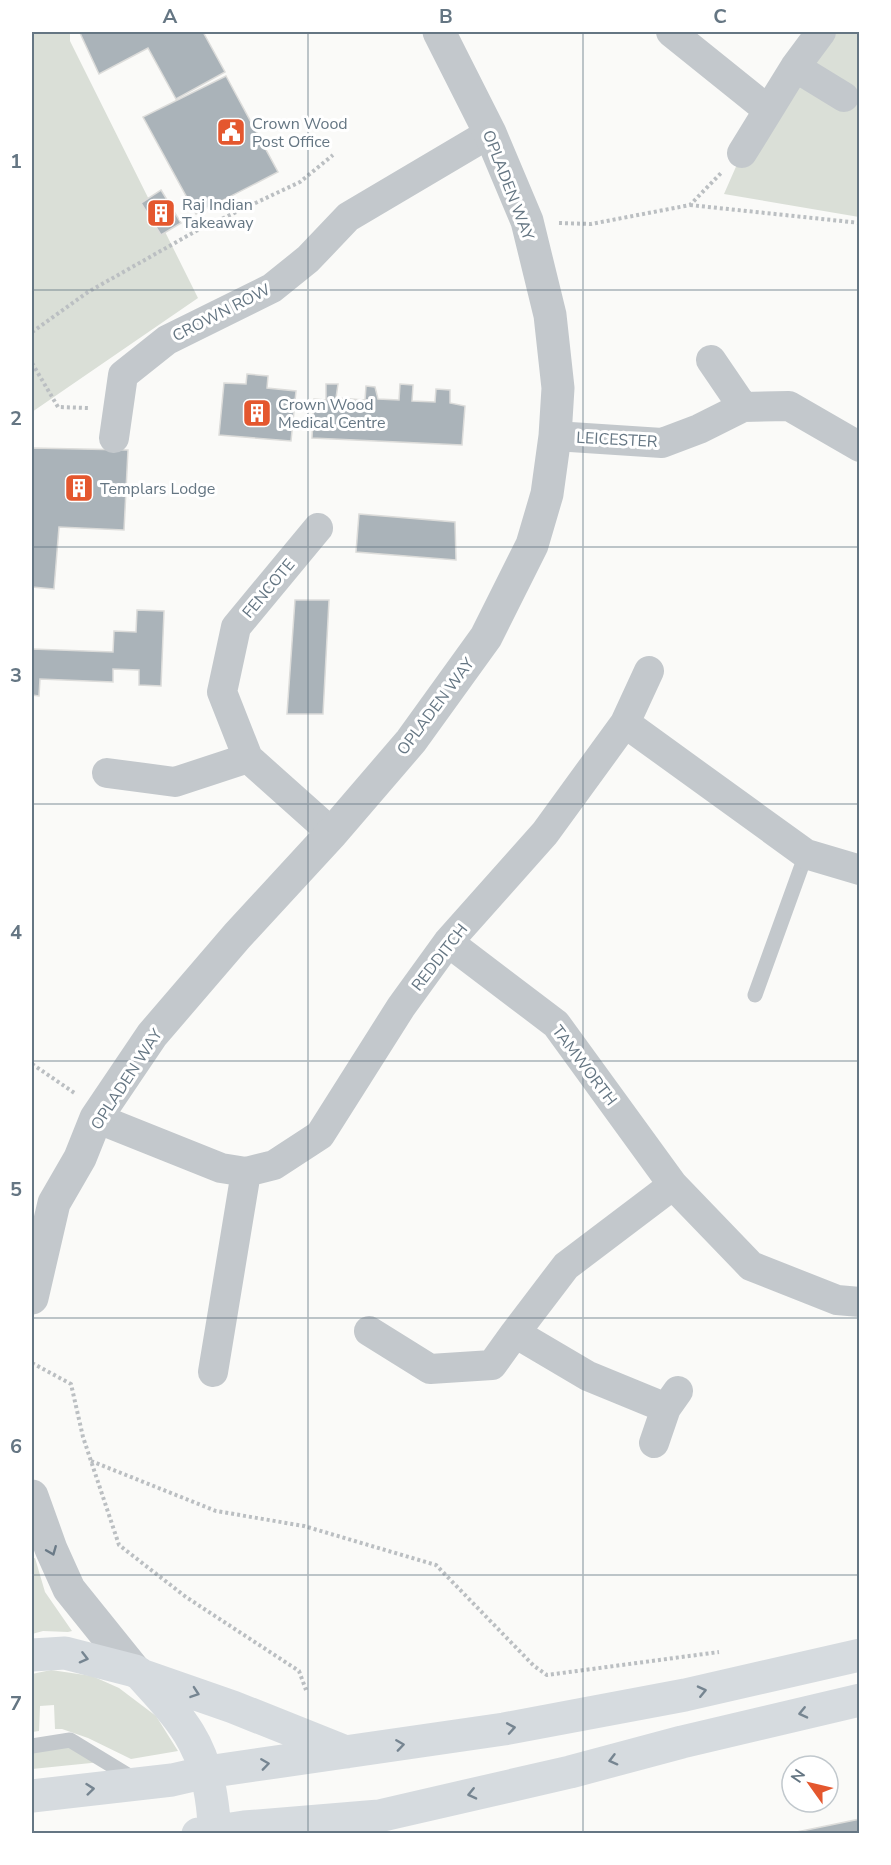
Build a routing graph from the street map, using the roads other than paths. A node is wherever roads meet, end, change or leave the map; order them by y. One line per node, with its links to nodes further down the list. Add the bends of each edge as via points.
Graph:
1 (439, 32): 7 (street, OPLADEN WAY)
2 (671, 32): 6 (street)
3 (821, 32): 4 (street)
4 (795, 67): 5 (street); 6 (street)
5 (844, 97)
6 (768, 110): 8 (street)
7 (490, 133): 11 (street, CROWN ROW, via 348,217 308,259 272,288 167,340 123,375); 12 (street, OPLADEN WAY, via 526,221 550,315 558,388)
8 (742, 153)
9 (711, 360): 10 (street)
10 (743, 407): 12 (street, LEICESTER, via 662,444); 13 (street, LEICESTER, via 789,406)
11 (116, 424)
12 (555, 436): 19 (street, OPLADEN WAY, via 547,494 532,545 486,637 411,741)
13 (860, 447)
14 (318, 528): 17 (street, FENCOTE, via 236,627 222,692)
15 (649, 671): 16 (street, REDDITCH)
16 (625, 723): 20 (street); 22 (street, REDDITCH, via 545,833)
17 (248, 758): 18 (street, via 175,782); 19 (street, FENCOTE)
18 (107, 773)
19 (332, 833): 24 (street, OPLADEN WAY)
20 (806, 854): 21 (street); 23 (lane)
21 (860, 870)
22 (448, 942): 25 (street, REDDITCH, via 401,1007 320,1135 274,1165); 26 (street, TAMWORTH, via 556,1023)
23 (755, 995)
24 (88, 1107): 25 (street, REDDITCH, via 220,1168); 27 (street, OPLADEN WAY, via 80,1158 54,1203)
25 (246, 1172): 31 (street)
26 (673, 1185): 28 (street, TAMWORTH, via 751,1266 837,1300); 30 (street, via 566,1266)
27 (32, 1298)
28 (860, 1302)
29 (369, 1331): 30 (street, via 430,1369 492,1365)
30 (515, 1333): 32 (street, via 588,1376 672,1399)
31 (213, 1372)
32 (654, 1443)
33 (32, 1496): 36 (street, one-way to 36, via 69,1589)
34 (32, 1655): 36 (highway, one-way to 36, via 65,1653)
35 (860, 1655): 39 (highway, one-way to 35, via 453,1738 685,1695)
36 (137, 1672): 39 (highway, one-way to 39); 40 (highway, via 177,1715 194,1740)
37 (860, 1700): 43 (highway, one-way to 43)
38 (32, 1746): 41 (lane, via 70,1740)
39 (347, 1753): 40 (highway, one-way to 39)
40 (207, 1772): 41 (highway); 44 (highway, via 214,1813)
41 (141, 1784): 42 (highway, one-way to 41)
42 (32, 1796)
43 (379, 1816): 44 (highway); 45 (highway)
44 (208, 1833)
45 (345, 1833)

